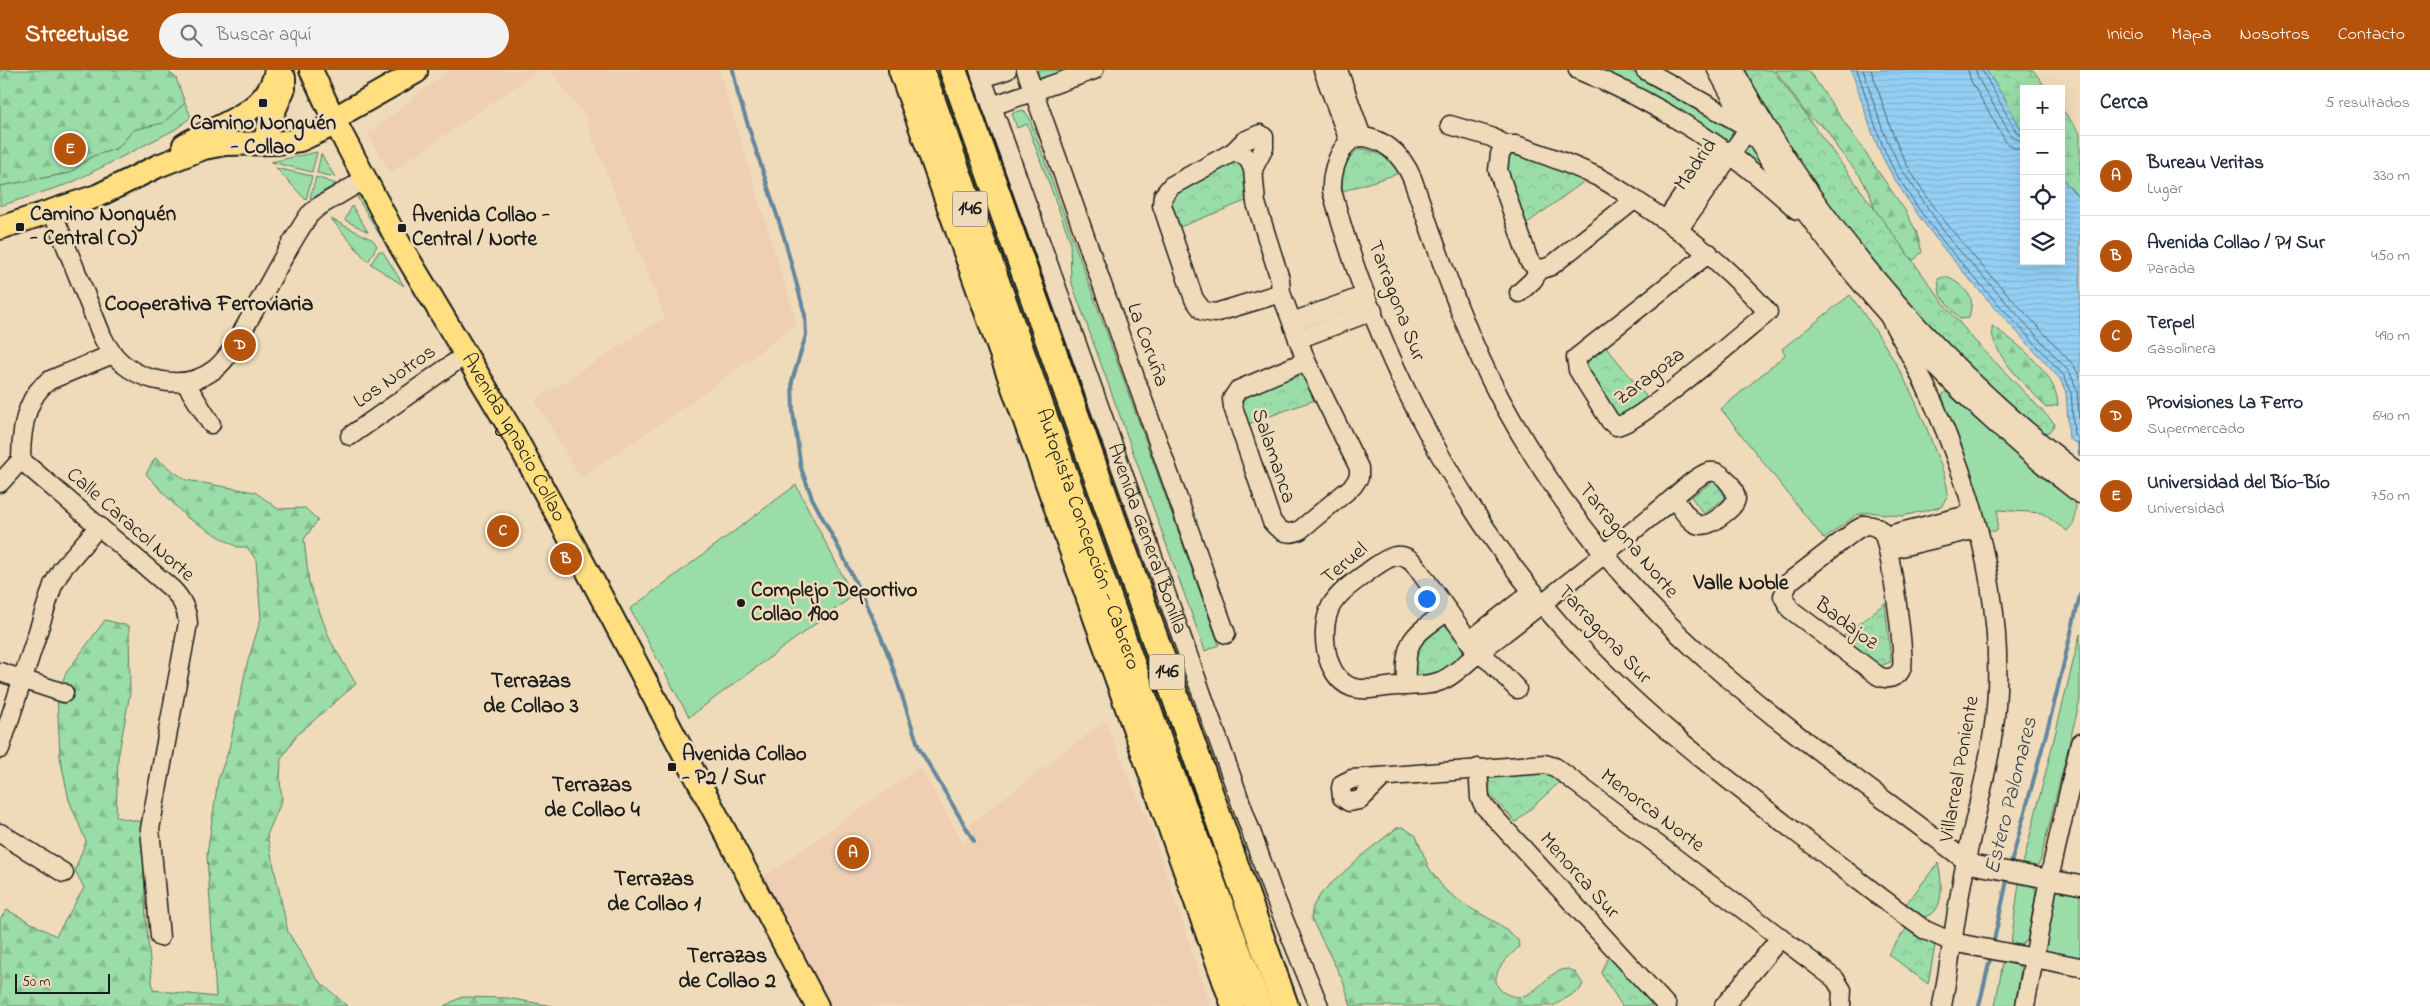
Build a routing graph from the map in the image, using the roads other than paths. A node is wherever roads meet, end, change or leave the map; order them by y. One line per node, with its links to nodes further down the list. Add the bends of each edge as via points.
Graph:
1 (276, 70): 29 (main road, via 271,88 255,106 198,137)
2 (282, 70): 25 (main road, via 284,88)
3 (294, 70): 23 (main road, Avenida Ignacio Collao)
4 (311, 70): 23 (main road, Avenida Ignacio Collao)
5 (900, 70): 84 (main road)
6 (921, 70): 85 (highway, Autopista Concepción - Cabrero / 146, via 1166,761)
7 (952, 70): 86 (highway, Autopista Concepción - Cabrero / 146)
8 (1007, 70): 17 (street)
9 (1026, 70): 18 (street, La Coruña)
10 (1094, 70): 18 (street)
11 (1323, 70): 24 (street)
12 (1338, 70): 24 (street)
13 (1578, 70): 27 (street, via 1643,100)
14 (1645, 70): 19 (street)
15 (418, 71): 23 (main road, via 402,87 354,122)
16 (1724, 72): 19 (street, via 1712,90); 21 (street)
17 (981, 74): 20 (street, Avenida General Bonilla)
18 (1034, 92): 20 (street); 62 (street, La Coruña)
19 (1699, 100): 21 (street)
20 (992, 106): 87 (street, Avenida General Bonilla, via 1274,894)
21 (1756, 124): 27 (street, Madrid); 36 (street); 53 (street, via 1896,302)
22 (1450, 125): 26 (street)
23 (332, 126): 25 (main road, via 300,140); 31 (main road, Avenida Ignacio Collao); 37 (main road, Avenida Ignacio Collao)
24 (1355, 139): 42 (street, Tarragona Sur, via 1336,166 1332,191); 59 (street, Tarragona Norte, via 1391,148 1408,169 1458,307 1487,373 1537,461)
25 (264, 143): 29 (main road, via 214,146)
26 (1506, 145): 32 (street, via 1516,145 1581,170 1615,186); 39 (street, via 1498,158 1499,176 1529,261)
27 (1724, 151): 34 (street, Madrid); 36 (street)
28 (1233, 152): 30 (street, via 1246,156); 30 (street, via 1248,139 1262,135 1265,145); 40 (street, via 1168,189 1163,196 1163,210 1194,299 1203,311 1215,313)
29 (158, 166): 33 (main road, via 97,196)
30 (1253, 169): 40 (street, Salamanca, via 1255,197 1280,279)
31 (357, 184): 37 (main road, Avenida Ignacio Collao); 49 (street, via 309,215 227,356 210,372)
32 (1634, 200): 34 (street); 39 (street, via 1551,266)
33 (52, 211): 35 (main road); 46 (street, via 102,336)
34 (1672, 224): 38 (street, Zaragoza)
35 (0, 228)
36 (1824, 236): 43 (street)
37 (400, 245): 47 (main road, Avenida Ignacio Collao)
38 (1709, 253): 38 (street, Zaragoza, via 1768,312 1656,402 1625,424 1616,426 1578,370 1576,358)
39 (1538, 270): 41 (street, via 1533,280)
40 (1281, 293): 44 (street, Salamanca)
41 (1519, 293)
42 (1369, 303): 44 (street); 45 (street); 60 (street, Tarragona Sur, via 1407,390 1438,450 1478,516)
43 (1890, 318): 53 (street, via 1979,408); 56 (street, Villarreal Poniente, via 1935,406)
44 (1292, 322): 45 (street, Salamanca)
45 (1298, 339): 48 (street, Salamanca)
46 (113, 354): 49 (street, via 126,366 151,379); 52 (street, via 55,377 42,386 26,416)
47 (465, 354): 51 (street, Los Notros); 83 (main road, Avenida Ignacio Collao, via 514,435 596,585)
48 (1306, 361): 48 (street, Salamanca, via 1242,388 1232,399 1272,522 1280,530 1290,533 1300,530 1353,486 1360,472)
49 (185, 382): 50 (street)
50 (211, 424)
51 (350, 436)
52 (21, 460): 54 (street); 57 (street, Calle Caracol Norte)
53 (2076, 481)
54 (0, 482)
55 (1673, 498): 59 (street, Teruel)
56 (1975, 522): 58 (street); 74 (street, Villarreal Poniente, via 1993,604 1998,690 1992,745)
57 (99, 526): 65 (street, via 62,569 53,585); 79 (street, Calle Caracol Norte, via 177,594 187,614 180,670 150,829)
58 (1886, 543): 58 (street, Badajoz, via 1876,526 1860,527 1788,582 1783,596 1790,609 1884,678 1897,674 1902,662 1898,612)
59 (1604, 554): 60 (street, Teruel); 74 (street, Tarragona Norte, via 1654,609 1723,674)
60 (1538, 597): 63 (street, Teruel); 80 (street, Tarragona Sur, via 1605,673 1688,748 1912,921)
61 (1448, 611): 63 (street, Teruel); 66 (street, via 1420,630 1411,641 1405,659); 66 (street, Teruel, via 1413,562 1401,555 1384,560 1344,591 1331,606 1326,625 1327,648 1338,678 1359,689)
62 (1226, 634)
63 (1474, 647): 66 (street, Teruel, via 1442,681); 67 (street, Teruel)
64 (0, 672): 65 (street)
65 (23, 679): 68 (street); 70 (street)
66 (1406, 686)
67 (1517, 689)
68 (64, 693)
69 (2080, 743): 76 (street)
70 (0, 749)
71 (1478, 768): 72 (street, Menorca Norte); 78 (street, Menorca Norte, via 1545,764 1555,767); 88 (street, Menorca Sur, via 1480,798 1484,806)
72 (1382, 778)
73 (0, 833): 75 (street)
74 (1966, 861): 76 (street, Tarragona Norte); 80 (street, Villarreal Poniente)
75 (64, 873)
76 (2050, 879): 77 (street, Tarragona Norte); 81 (street)
77 (2080, 885)
78 (1780, 937): 89 (street); 90 (street, Menorca Norte, via 1839,982 1842,990)
79 (160, 938)
80 (1952, 942): 81 (street, Tarragona Sur); 91 (street, Villarreal Poniente)
81 (2033, 958): 82 (street, Tarragona Sur); 92 (street)
82 (2080, 967)
83 (817, 1006)
84 (1233, 1006)
85 (1258, 1006)
86 (1285, 1006)
87 (1320, 1006)
88 (1667, 1006)
89 (1724, 1006)
90 (1840, 1006)
91 (1942, 1006)
92 (2024, 1006)

